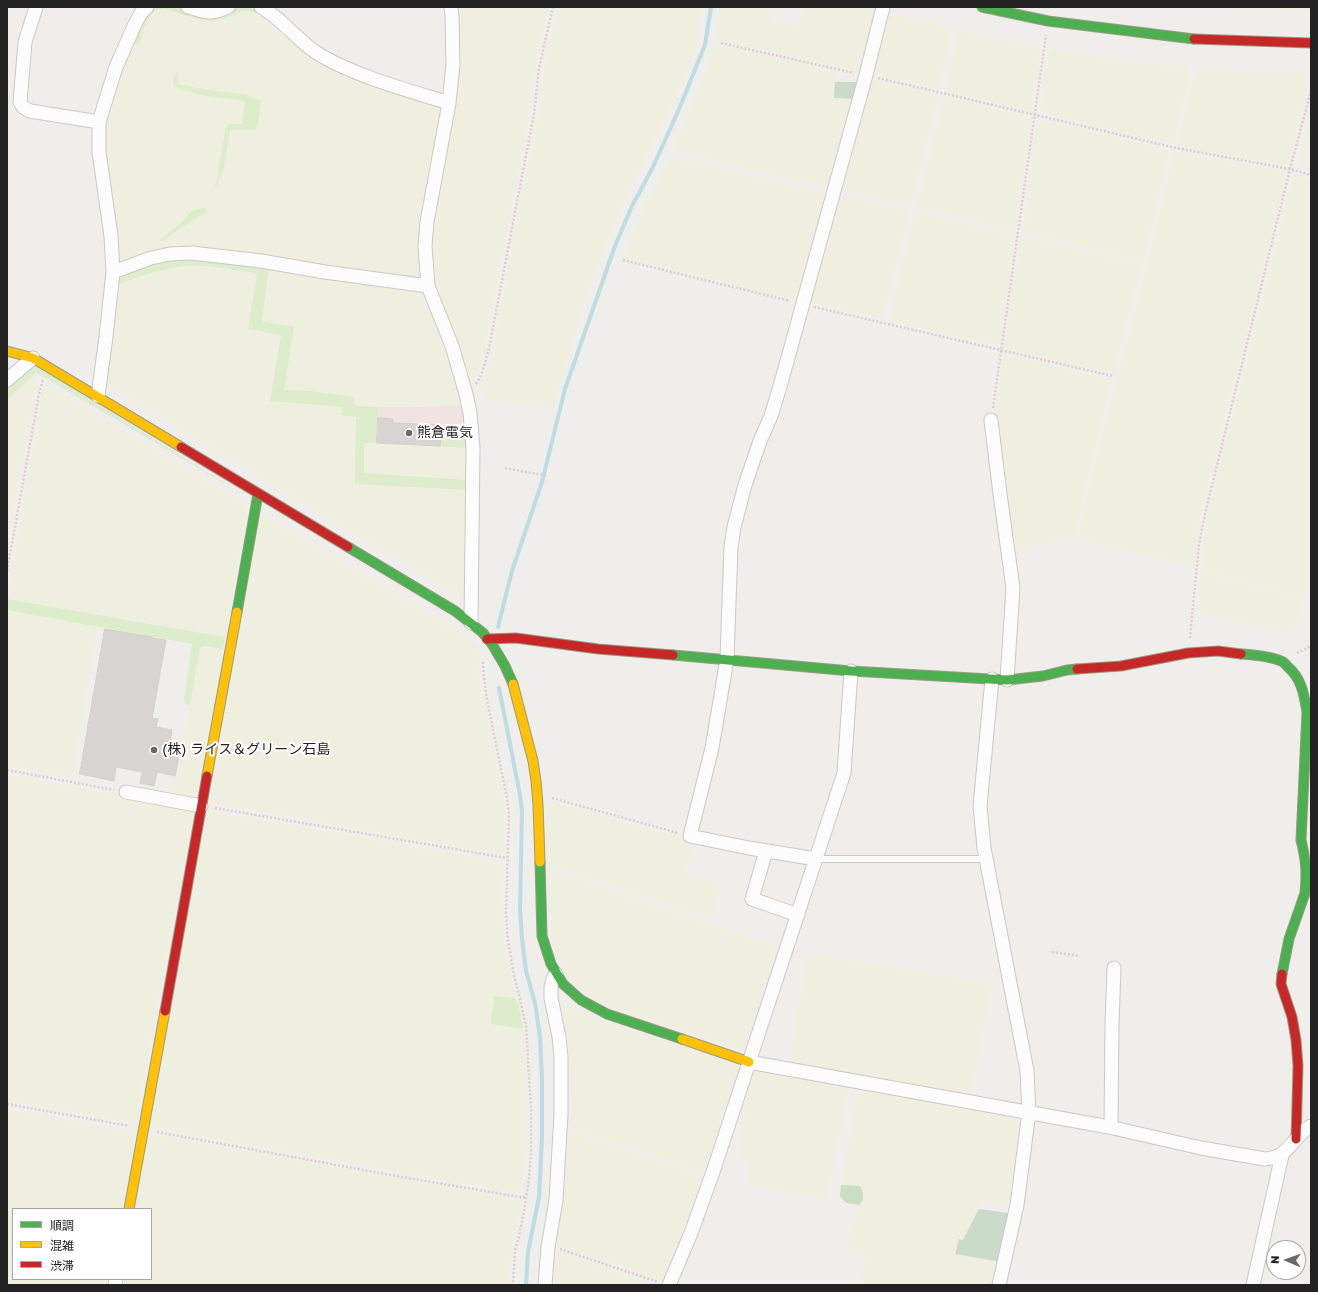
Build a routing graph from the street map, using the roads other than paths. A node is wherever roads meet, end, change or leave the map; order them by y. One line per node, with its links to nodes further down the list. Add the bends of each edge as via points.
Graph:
1 (36, 7): 11 (street, via 24,42 20,102 30,111)
2 (147, 7): 11 (street, via 135,24 116,67)
3 (188, 7): 4 (street, via 216,12)
4 (228, 7)
5 (261, 7): 10 (street, via 279,19 308,47 326,58 364,75)
6 (450, 7): 10 (street, via 453,64)
7 (883, 7): 22 (street, via 804,304 771,416 745,485 734,527)
8 (982, 7): 9 (street, via 1048,21 1198,39)
9 (1311, 43)
10 (449, 104): 13 (street, via 426,222)
11 (99, 122): 12 (street, via 99,152 111,236)
12 (112, 272): 13 (street, via 151,258 192,253); 17 (street)
13 (428, 286): 20 (street, via 452,346 470,413 473,437)
14 (7, 351): 15 (street)
15 (33, 358): 16 (street); 17 (street)
16 (7, 380)
17 (98, 396): 19 (street)
18 (991, 420): 25 (street, via 1013,588)
19 (258, 494): 20 (street); 27 (street)
20 (471, 622): 21 (street)
21 (487, 638): 22 (street, via 516,638 598,649); 33 (street, via 514,685 533,761 537,794 542,936)
22 (726, 659): 23 (street); 28 (street, via 712,748 690,836)
23 (851, 671): 24 (street); 30 (street, via 844,774)
24 (992, 680): 25 (street); 29 (street, via 980,806)
25 (1007, 680): 38 (street, via 1067,670 1121,666 1188,653 1218,651 1282,661 1293,671 1304,692 1307,712 1301,840 1306,860 1306,885 1282,971 1282,984 1296,1040)
26 (126, 792): 27 (street)
27 (201, 806): 40 (street)
28 (766, 851): 30 (street); 31 (street, via 752,900)
29 (986, 858): 30 (lane); 35 (street, via 1027,1070)
30 (816, 859): 31 (street)
31 (798, 915): 34 (street)
32 (1114, 968): 37 (street)
33 (556, 974): 34 (street, via 565,987 580,1000 607,1014); 42 (street, via 551,987 551,998 561,1057 561,1114 556,1200)
34 (749, 1062): 35 (street); 41 (street, via 691,1233)
35 (1029, 1112): 37 (street); 43 (street, via 1017,1205)
36 (1311, 1126): 38 (street)
37 (1111, 1127): 39 (street, via 1200,1148 1265,1159)
38 (1296, 1139): 39 (street)
39 (1282, 1155): 44 (street)
40 (129, 1208)
41 (664, 1284)
42 (544, 1285)
43 (999, 1285)
44 (1252, 1285)

